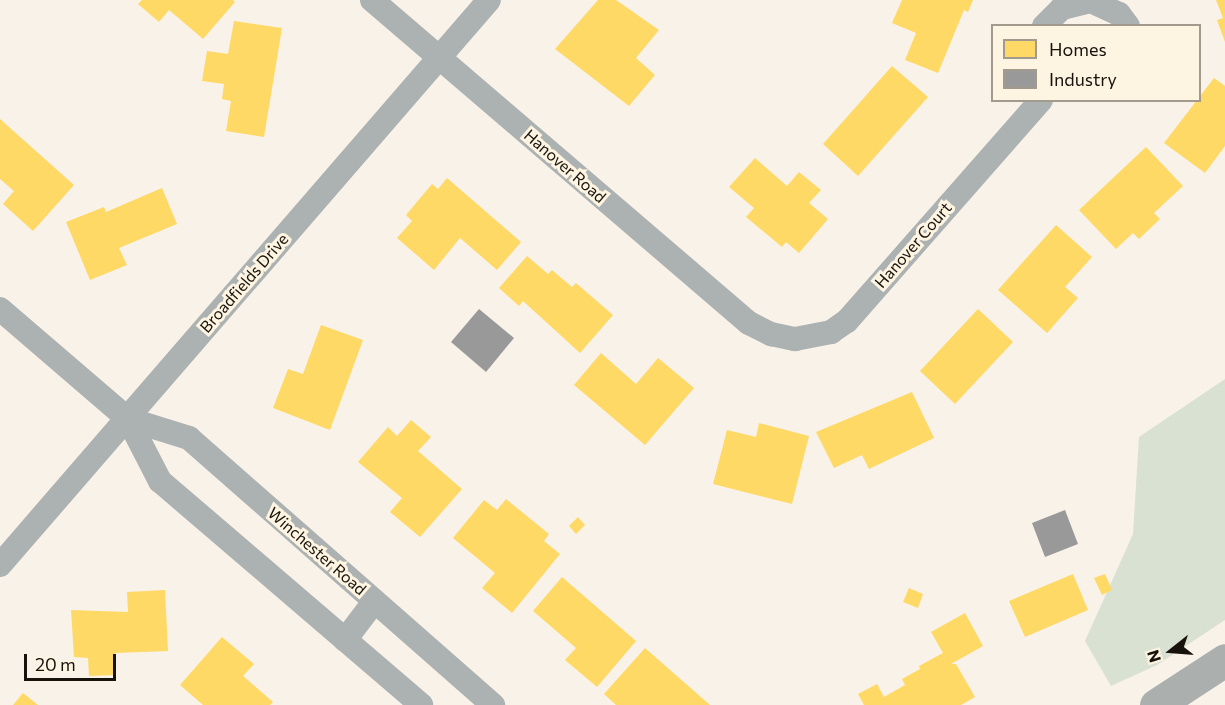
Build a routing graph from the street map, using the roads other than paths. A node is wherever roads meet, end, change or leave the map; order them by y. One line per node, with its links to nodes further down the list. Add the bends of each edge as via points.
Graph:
1 (372, 0): 5 (street, Hanover Road)
2 (489, 0): 5 (street, Broadfields Drive)
3 (1046, 24): 4 (street, via 1062,8 1091,1 1113,10)
4 (1126, 24)
5 (439, 58): 8 (street, Hanover Road, via 684,269); 9 (street, Broadfields Drive)
6 (1039, 102): 8 (street, Hanover Court, via 847,321 814,338 795,339)
7 (0, 309): 9 (street, Winchester Road)
8 (760, 329)
9 (128, 419): 10 (street, Broadfields Drive); 11 (street, Winchester Road, via 189,438); 12 (street, Winchester Road, via 160,481)
10 (0, 565)
11 (374, 602): 12 (street); 15 (street, Winchester Road)
12 (345, 640): 14 (street, Winchester Road)
13 (1225, 660): 16 (main road)
14 (421, 705)
15 (493, 705)
16 (1156, 705)

